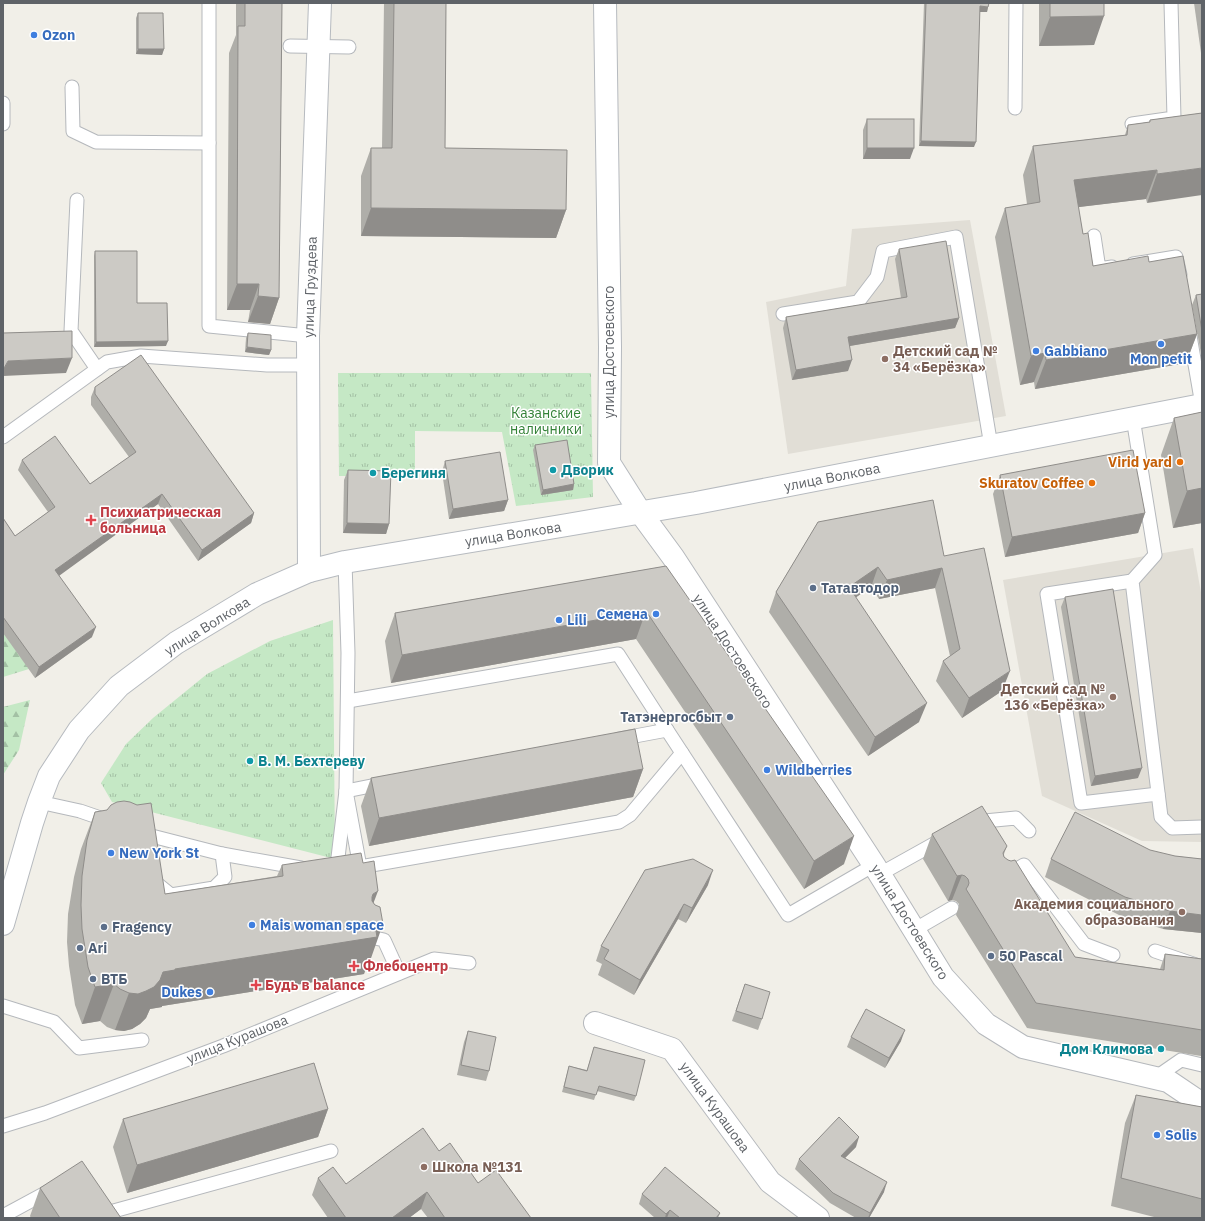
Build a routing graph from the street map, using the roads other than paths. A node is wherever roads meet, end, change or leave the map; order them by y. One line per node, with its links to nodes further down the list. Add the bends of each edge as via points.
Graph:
1 (209, 3): 14 (lane)
2 (320, 3): 7 (street, улица Груздева)
3 (604, 3): 27 (street, улица Достоевского, via 610,347 609,463)
4 (1016, 3): 11 (lane)
5 (1171, 3): 13 (lane, via 1174,118)
6 (290, 46): 7 (lane)
7 (319, 46): 8 (lane); 20 (street, улица Груздева)
8 (349, 47)
9 (72, 87): 14 (lane, via 73,131 96,142)
10 (3, 103): 12 (lane)
11 (1015, 108)
12 (3, 124)
13 (1132, 124)
14 (209, 143): 20 (lane, via 209,326)
15 (77, 200): 22 (lane, via 71,332)
16 (1094, 236): 17 (lane, via 1099,269 1176,257)
17 (1182, 288)
18 (783, 314): 26 (lane, via 858,302 877,277 883,251 956,237)
19 (1187, 318): 23 (lane)
20 (308, 336): 21 (street, улица Груздева)
21 (308, 365): 22 (lane, via 267,365 141,356 107,362); 29 (street, улица Груздева)
22 (97, 369): 25 (lane)
23 (1202, 405): 24 (street, улица Волкова)
24 (1133, 418): 26 (street, улица Волкова); 30 (lane, via 1155,555)
25 (3, 437)
26 (991, 446): 27 (street, улица Волкова)
27 (640, 512): 28 (street, улица Волкова); 47 (street, улица Достоевского, via 673,557)
28 (345, 562): 29 (street, улица Волкова); 31 (lane)
29 (308, 571): 38 (street, улица Волкова, via 257,594 176,643 119,686 79,730 50,776)
30 (1132, 581): 37 (lane); 37 (lane, via 1047,594 1081,803)
31 (348, 701): 32 (lane, via 618,654); 36 (lane)
32 (666, 730): 33 (lane); 34 (lane)
33 (604, 742)
34 (682, 753): 36 (lane, via 630,815 618,822 360,867); 47 (lane, via 788,914)
35 (401, 781): 36 (lane)
36 (346, 791): 45 (lane, via 336,874)
37 (1158, 794): 40 (lane, via 1161,817 1172,828)
38 (39, 802): 43 (lane, via 80,811); 50 (street, улица Волкова)
39 (964, 826): 41 (lane, via 1016,818)
40 (1202, 827)
41 (1029, 831)
42 (952, 834): 47 (lane)
43 (148, 836): 44 (lane); 45 (lane)
44 (150, 851)
45 (222, 854): 46 (lane, via 225,877 214,888 171,895 155,882)
46 (152, 867)
47 (877, 870): 51 (street, улица Достоевского)
48 (1002, 878): 54 (lane, via 1024,865 1084,944)
49 (952, 908): 51 (lane)
50 (3, 924)
51 (914, 930): 62 (street, улица Достоевского, via 943,977 980,1018 1023,1047)
52 (366, 936): 57 (lane, via 384,940)
53 (1155, 952): 56 (lane)
54 (1113, 955)
55 (470, 963): 57 (lane, улица Курашова, via 434,958)
56 (1202, 967)
57 (399, 973): 64 (lane, улица Курашова, via 223,1046 45,1113)
58 (3, 1006): 60 (lane, via 54,1022 79,1048)
59 (595, 1023): 70 (street, улица Курашова, via 672,1049 770,1182)
60 (142, 1040)
61 (1202, 1065): 62 (lane, via 1181,1060)
62 (1155, 1078): 63 (street, улица Достоевского, via 1168,1081)
63 (1202, 1104)
64 (3, 1126)
65 (331, 1151): 69 (lane)
66 (60, 1185): 68 (lane)
67 (90, 1203): 69 (lane)
68 (3, 1216)
69 (100, 1217)
70 (818, 1218)

